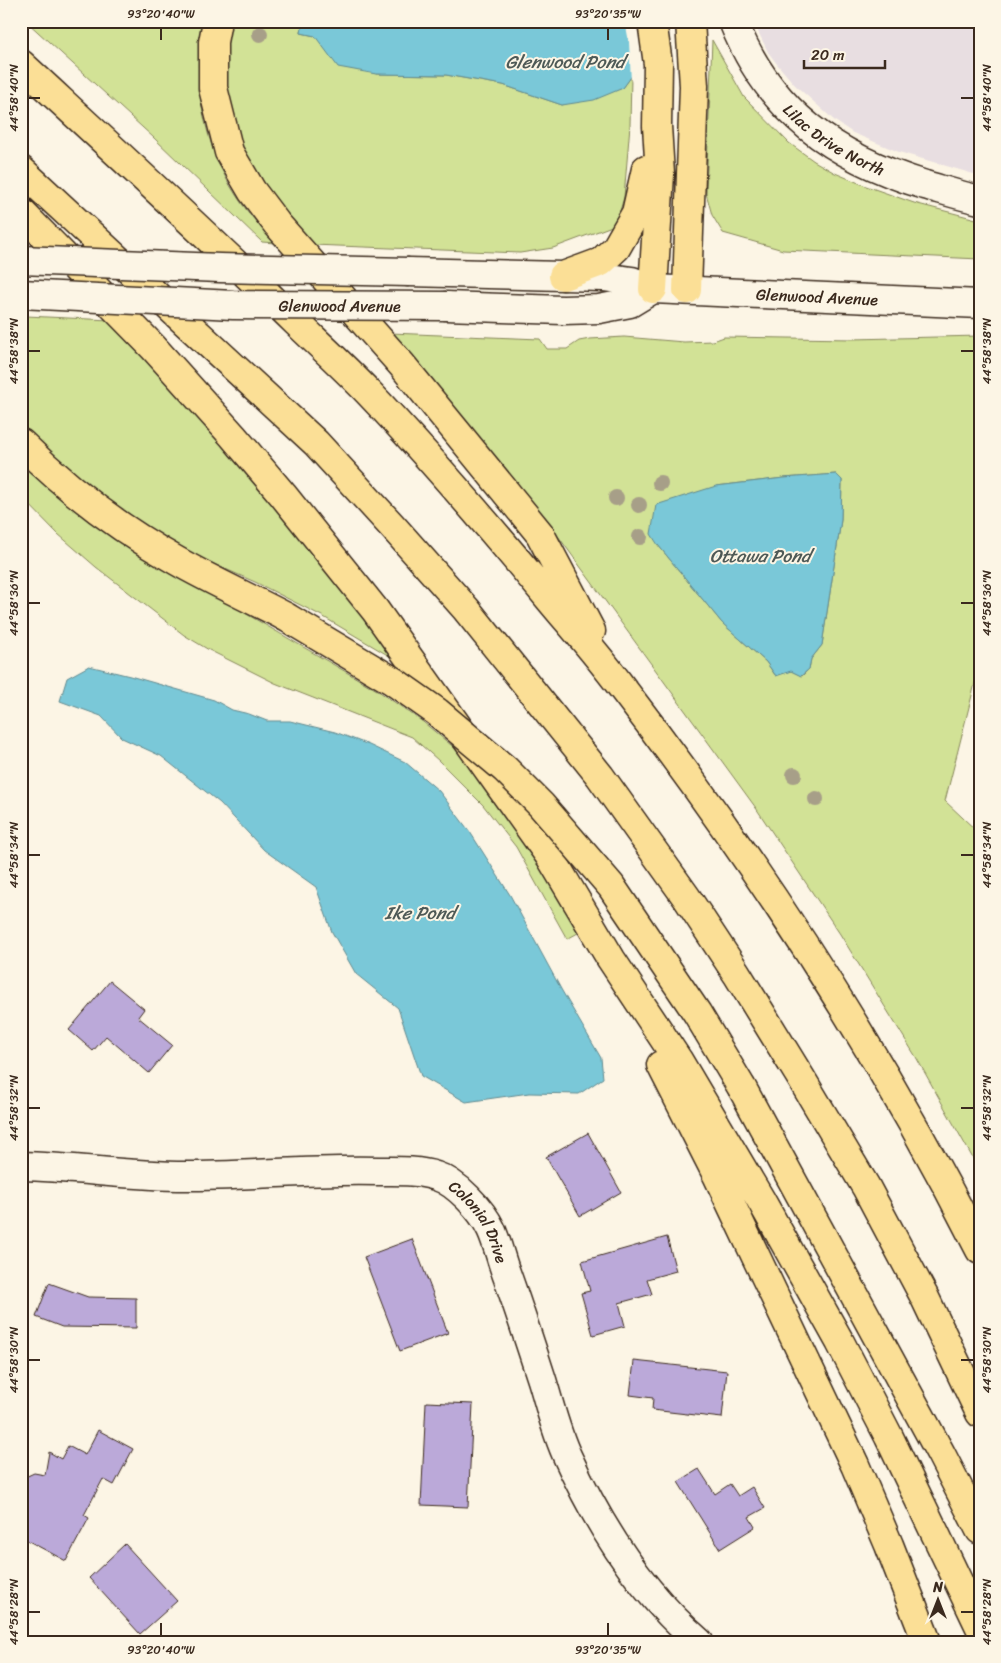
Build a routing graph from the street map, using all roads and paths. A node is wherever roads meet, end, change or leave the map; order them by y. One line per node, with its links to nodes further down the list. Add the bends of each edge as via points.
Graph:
1 (217, 21): 17 (highway, via 213,42 213,88 230,152 252,191 277,224 402,365 540,534)
2 (652, 21): 6 (highway, via 658,64)
3 (690, 21): 13 (highway, via 694,86)
4 (733, 21): 8 (street, Lilac Drive North, via 769,86 808,127 866,164)
5 (21, 64): 17 (highway, via 243,270 368,392 474,508)
6 (657, 126): 11 (highway, via 636,213 616,248 601,262); 12 (highway, via 660,174)
7 (21, 170): 21 (highway, via 316,444 466,609 600,776 697,913 801,1078 866,1187 926,1298)
8 (980, 200)
9 (21, 212): 18 (highway, via 153,347 233,436 375,610 550,858)
10 (21, 260): 11 (street, Glenwood Avenue, bridge)
11 (564, 276): 12 (street, Glenwood Avenue, via 613,278)
12 (653, 289): 13 (street, Glenwood Avenue); 14 (street, Glenwood Avenue, bridge, via 630,303 599,309 563,310 233,304)
13 (687, 290): 15 (street, Glenwood Avenue)
14 (21, 294)
15 (980, 304)
16 (21, 443): 22 (highway, bridge, via 72,489 116,522 177,561 286,617 393,681 437,712 505,769 540,804 611,886 697,1013 742,1088)
17 (619, 683): 20 (highway, via 751,864 819,967 905,1110)
18 (611, 959): 23 (highway, via 678,1060 840,1342); 25 (highway, via 855,1465)
19 (21, 1166): 24 (street, Colonial Drive, via 186,1176 346,1170 414,1172 438,1176 452,1185 467,1196 491,1228 555,1424 582,1488 623,1557 680,1625)
20 (980, 1250)
21 (980, 1413)
22 (980, 1530)
23 (980, 1627)
24 (699, 1642)
25 (927, 1642)

